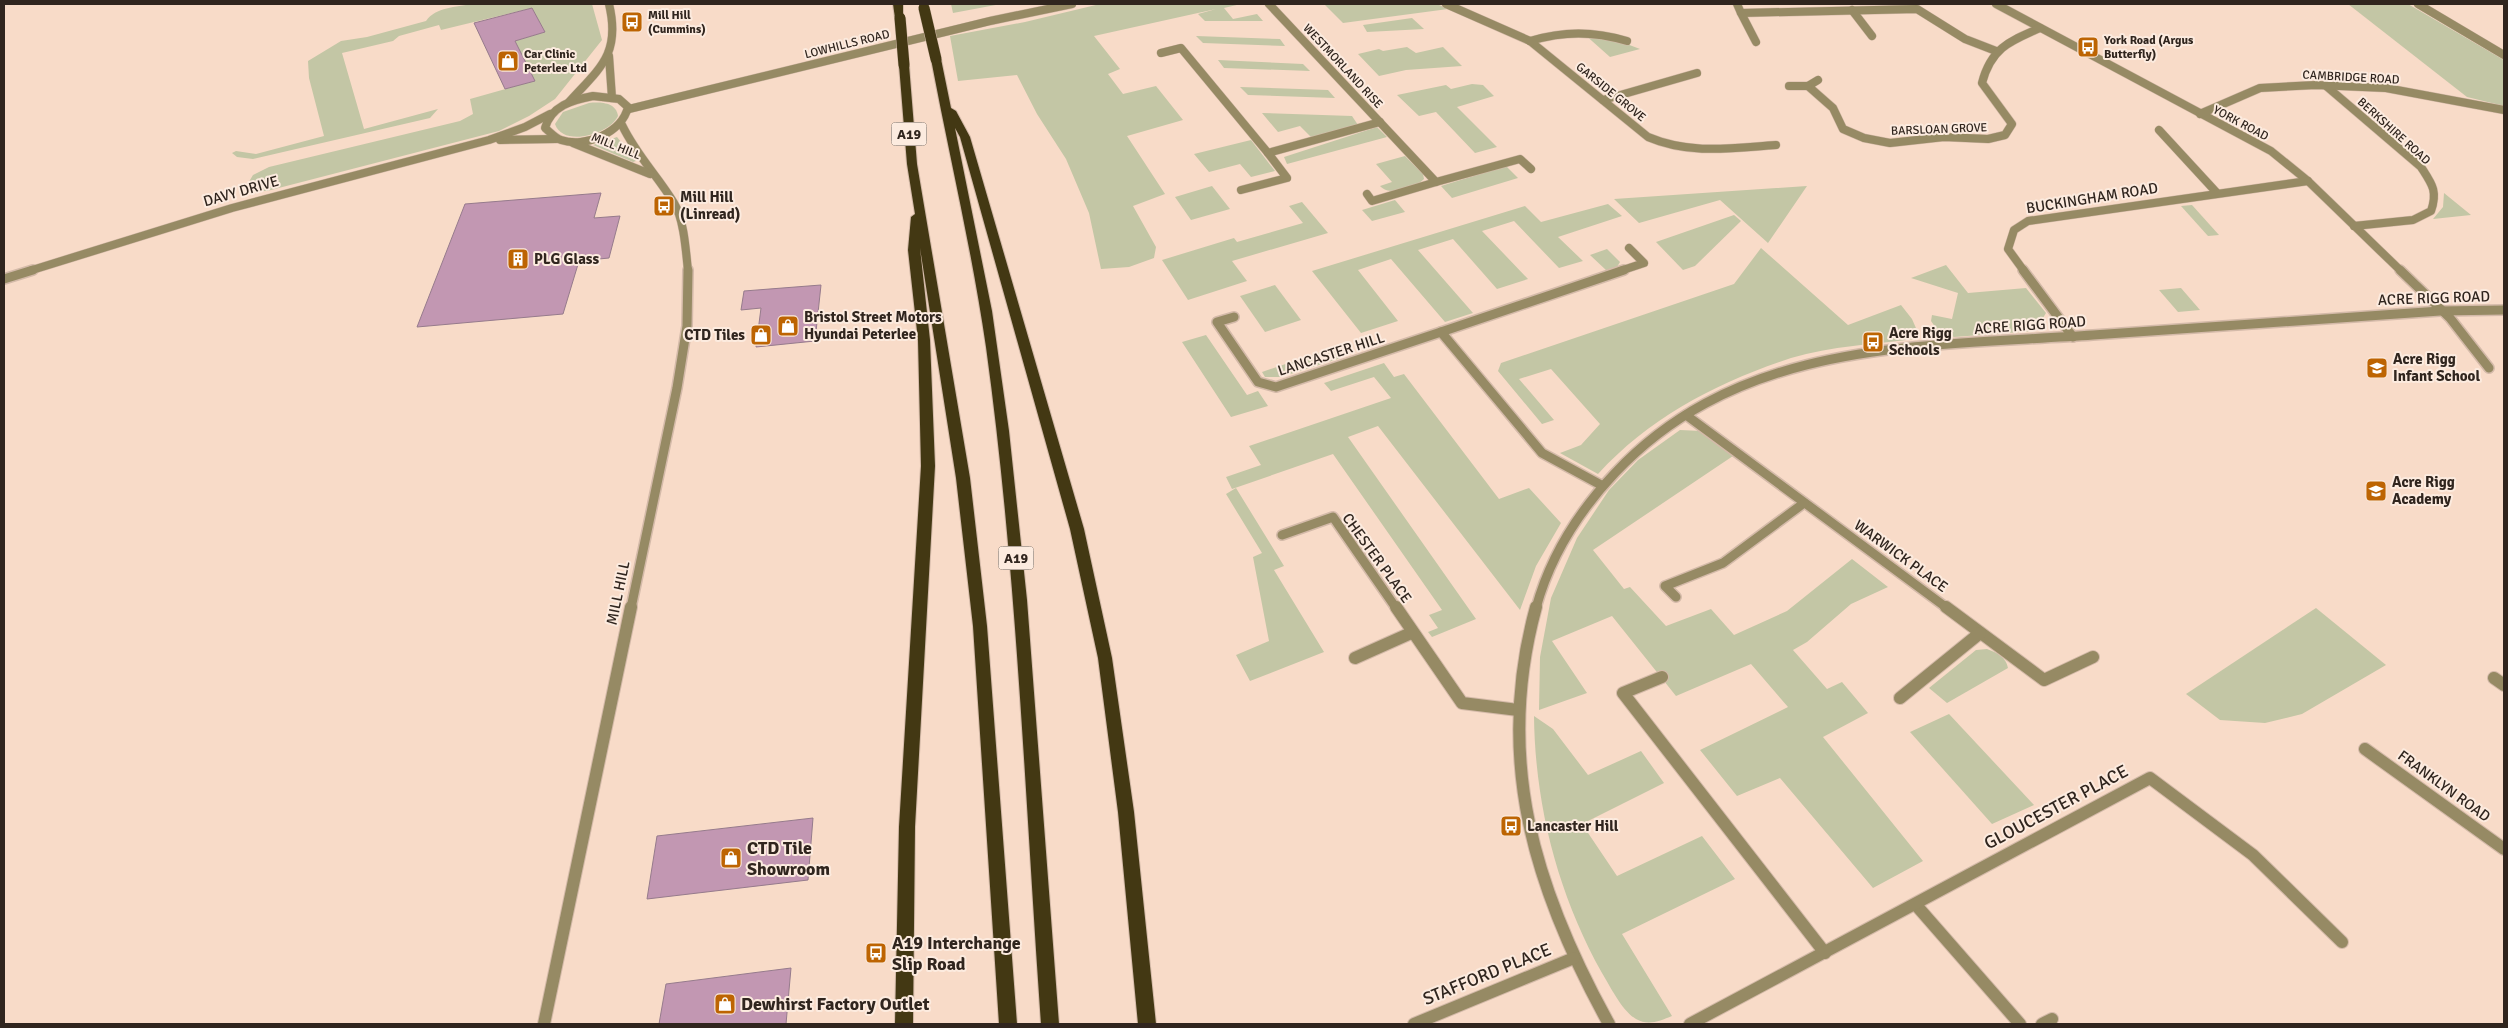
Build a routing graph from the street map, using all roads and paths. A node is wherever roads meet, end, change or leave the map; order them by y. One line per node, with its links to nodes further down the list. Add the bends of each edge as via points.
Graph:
1 (609, 4): 23 (street, via 615,20 615,36)
2 (898, 4): 52 (highway, A19, bridge, via 912,164)
3 (1072, 4): 33 (street, LOWHILLS ROAD, via 990,21)
4 (1269, 4): 37 (street, WESTMORLAND RISE)
5 (1446, 4): 17 (street, GARSIDE GROVE)
6 (1736, 4): 14 (street)
7 (1796, 4): 13 (street)
8 (1996, 4): 15 (street, YORK ROAD)
9 (2418, 4): 22 (street)
10 (923, 6): 29 (highway, A19, bridge)
11 (1914, 6): 12 (street); 20 (street, via 1965,39)
12 (1852, 10): 13 (street); 16 (street)
13 (1801, 12): 14 (street)
14 (1741, 13): 19 (street)
15 (2040, 28): 20 (street); 36 (street, YORK ROAD)
16 (1872, 36)
17 (1530, 41): 18 (street, via 1574,31 1604,33); 31 (street, GARSIDE GROVE)
18 (1627, 41)
19 (1756, 42)
20 (1996, 51): 28 (street, BARSLOAN GROVE, via 1984,72 1982,83 2012,124 2005,135 1988,139 1944,137 1890,142 1864,138 1843,128 1833,108)
21 (1161, 53): 44 (street, via 1181,48)
22 (2504, 54)
23 (609, 56): 30 (street); 32 (street)
24 (1698, 73): 31 (street)
25 (1818, 80): 28 (street)
26 (2325, 85): 34 (street, CAMBRIDGE ROAD, via 2404,91); 36 (street, CAMBRIDGE ROAD, via 2260,88); 53 (street, BERKSHIRE ROAD, via 2420,168 2430,180 2436,197 2431,210 2413,220)
27 (1789, 86): 28 (street)
28 (1808, 86)
29 (943, 97): 85 (highway, A19, via 973,234 993,359 1023,621); 86 (highway, via 965,137 1077,529 1101,639 1126,812)
30 (612, 98): 32 (street, via 593,96); 33 (street, via 625,103)
31 (1603, 100): 43 (street, GARSIDE GROVE, via 1648,137 1663,145 1685,149)
32 (568, 102): 35 (street, DAVY DRIVE)
33 (629, 110): 38 (street)
34 (2504, 110)
35 (550, 114): 40 (street, via 545,128); 41 (street, DAVY DRIVE)
36 (2200, 114): 47 (street, YORK ROAD, via 2271,152)
37 (1380, 122): 44 (street, WESTMORLAND RISE); 48 (street, WESTMORLAND RISE)
38 (622, 125): 42 (street, via 599,138); 46 (street, MILL HILL)
39 (2160, 130): 50 (street)
40 (558, 139): 41 (street, DAVY DRIVE); 42 (street, DAVY DRIVE)
41 (490, 140): 55 (street, DAVY DRIVE, via 232,208)
42 (570, 141): 46 (street, MILL HILL)
43 (1776, 145)
44 (1268, 153): 49 (street, via 1287,178)
45 (1531, 169): 48 (street, via 1520,159)
46 (651, 174): 82 (street, MILL HILL, via 675,204 685,245 687,326 677,388)
47 (2308, 181): 50 (street, BUCKINGHAM ROAD); 53 (street, YORK ROAD)
48 (1436, 182): 51 (street, via 1372,201)
49 (1241, 190)
50 (2216, 193): 60 (street, BUCKINGHAM ROAD, via 2021,222 2009,235 2008,249)
51 (1367, 194)
52 (919, 202): 83 (highway, via 914,250 924,340 928,466 906,827); 84 (highway, A19, via 963,478 980,626)
53 (2354, 226): 56 (street, YORK ROAD)
54 (1629, 248): 59 (street, LANCASTER HILL, via 1644,263)
55 (4, 279)
56 (2440, 310): 57 (street, ACRE RIGG ROAD); 60 (street, ACRE RIGG ROAD); 61 (street, YORK ROAD)
57 (2504, 310)
58 (1234, 317): 59 (street, LANCASTER HILL, via 1217,322 1258,382 1276,387)
59 (1441, 332): 63 (street, via 1542,453)
60 (2073, 337): 62 (street, ACRE RIGG ROAD, via 1834,357 1741,386)
61 (2489, 368)
62 (1686, 414): 63 (street, ACRE RIGG ROAD, via 1645,443); 64 (street, WARWICK PLACE)
63 (1600, 485): 75 (street, ACRE RIGG ROAD, via 1566,535 1536,598 1522,666)
64 (1804, 504): 66 (street, via 1723,563 1665,586); 68 (street, WARWICK PLACE)
65 (1282, 535): 67 (street, CHESTER PLACE, via 1332,517)
66 (1676, 597)
67 (1411, 633): 70 (street); 75 (street, CHESTER PLACE, via 1462,703)
68 (1980, 633): 69 (street, WARWICK PLACE, via 2044,680); 74 (street)
69 (2093, 657)
70 (1355, 658)
71 (1662, 678): 80 (street, via 1623,693)
72 (2494, 678): 73 (street)
73 (2504, 685)
74 (1900, 698)
75 (1518, 710): 81 (street, ACRE RIGG ROAD, via 1518,744 1529,825 1559,925)
76 (2365, 749): 77 (street, FRANKLYN ROAD)
77 (2504, 849)
78 (1916, 905): 79 (street, GLOUCESTER PLACE, via 2150,778 2253,855); 80 (street, GLOUCESTER PLACE); 90 (street)
79 (2342, 942)
80 (1825, 953): 89 (street, GLOUCESTER PLACE)
81 (1574, 958): 87 (street, STAFFORD PLACE); 88 (street, ACRE RIGG ROAD)
82 (544, 1024)
83 (904, 1024)
84 (1008, 1024)
85 (1050, 1024)
86 (1148, 1024)
87 (1414, 1024)
88 (1610, 1024)
89 (1690, 1024)
90 (2020, 1024)

